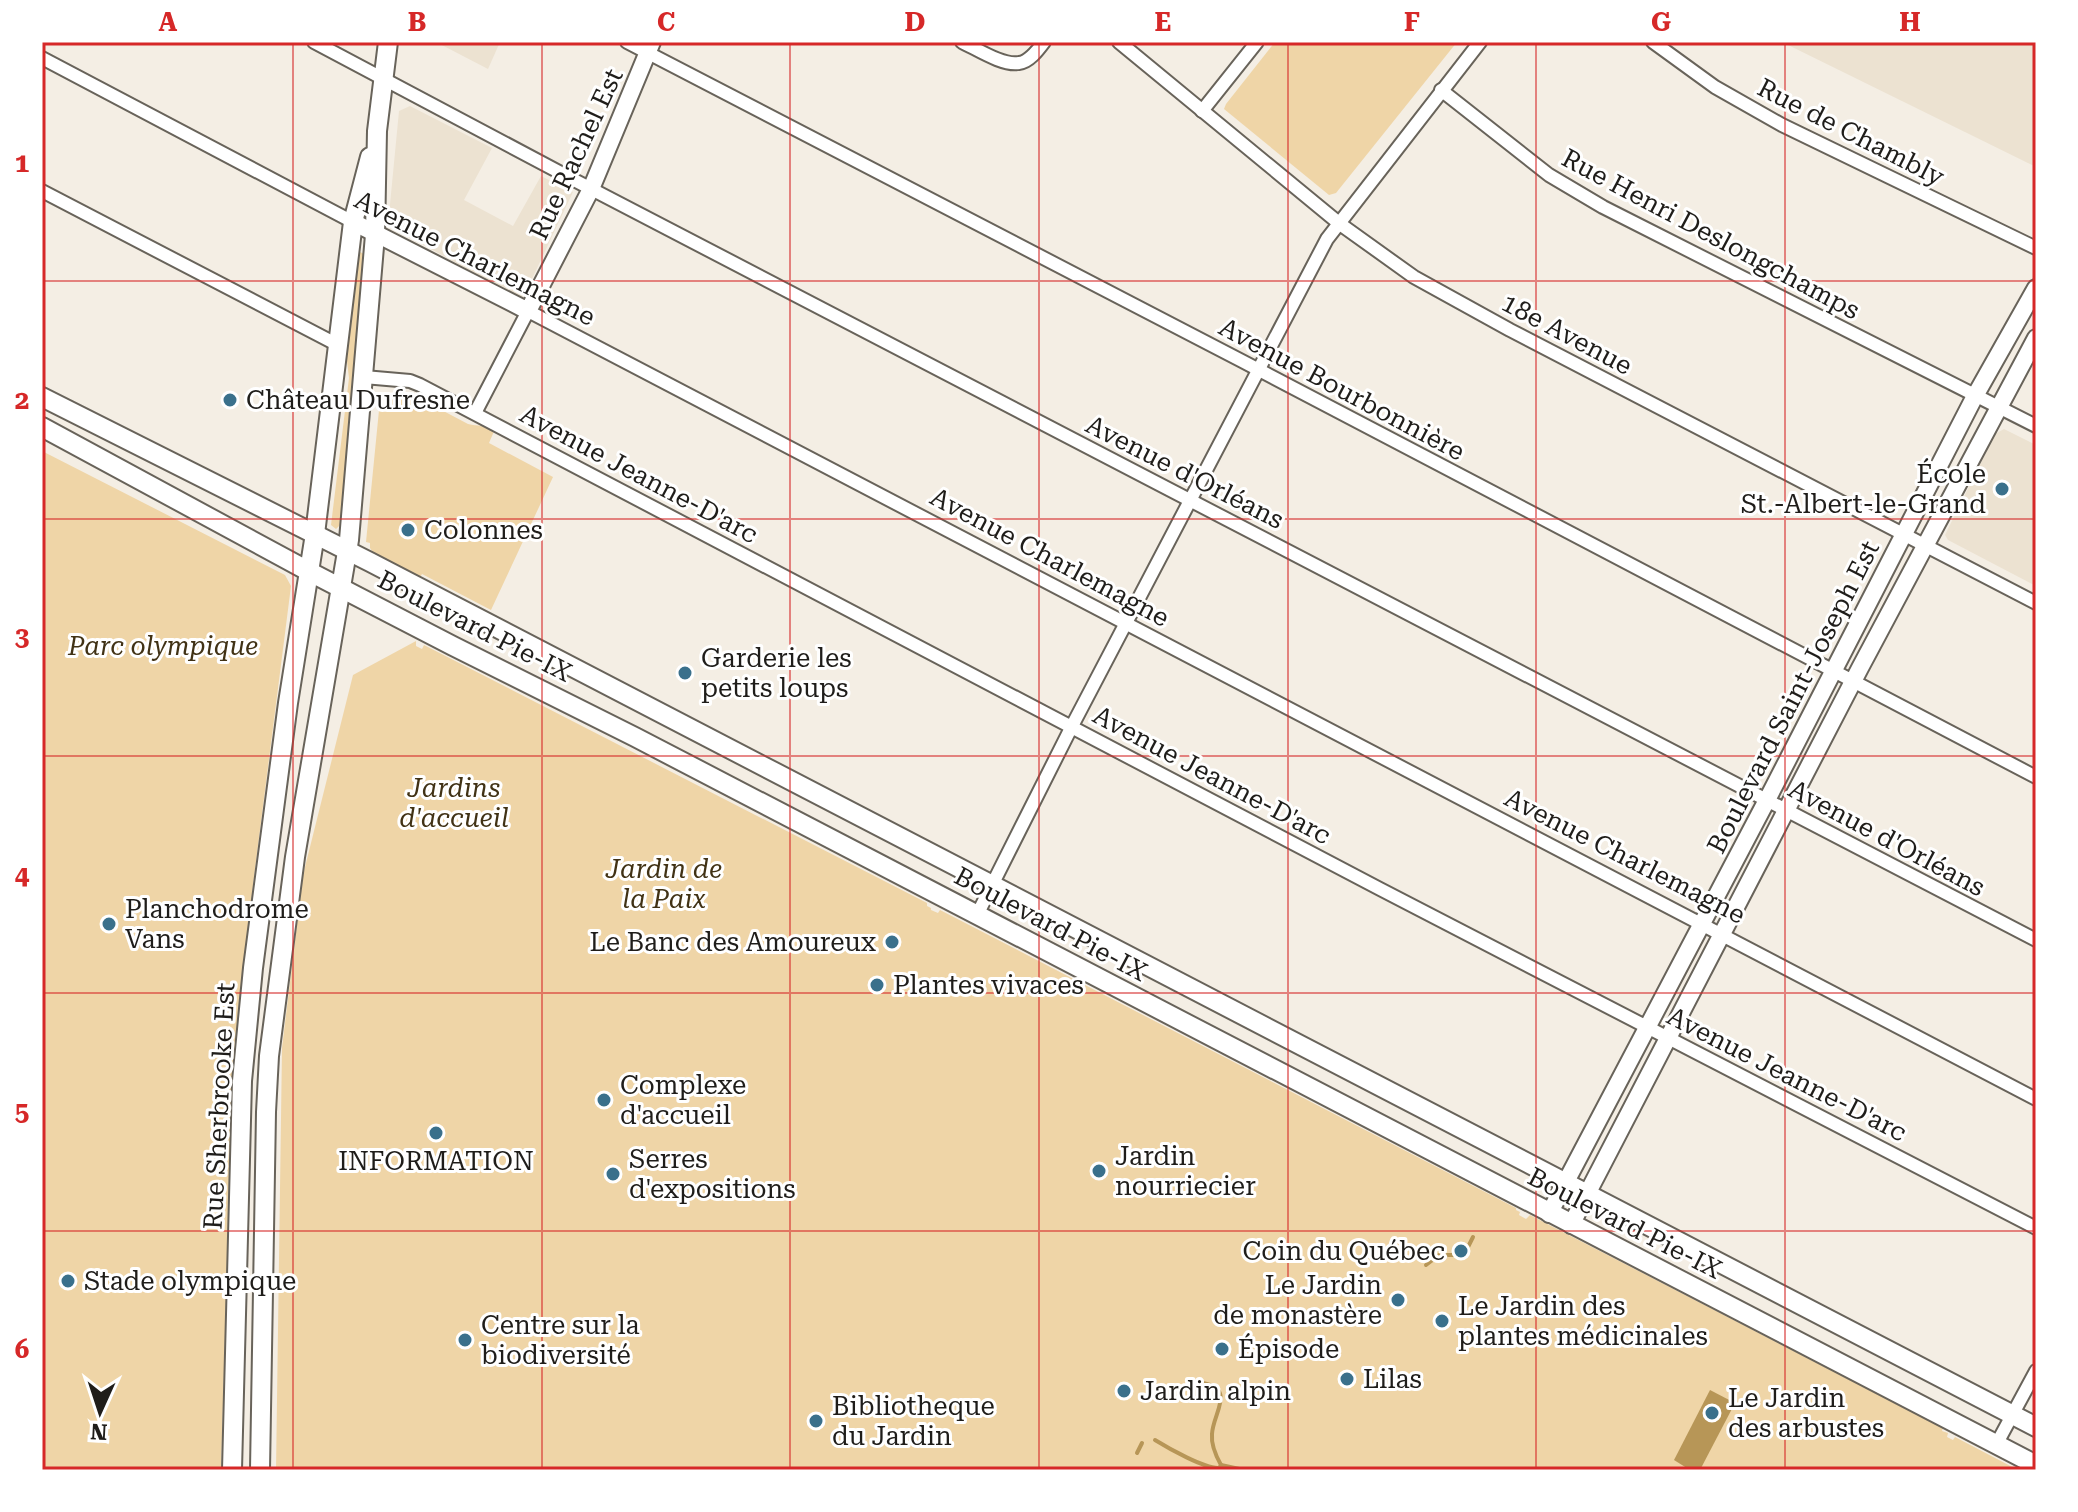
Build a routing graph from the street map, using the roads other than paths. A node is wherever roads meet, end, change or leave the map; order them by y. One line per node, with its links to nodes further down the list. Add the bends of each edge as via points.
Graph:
1 (314, 42): 12 (street, Avenue d'Orléans)
2 (388, 42): 12 (main road, Rue Sherbrooke Est)
3 (627, 42): 10 (street, Avenue Bourbonnière)
4 (962, 42): 5 (street, via 1019,63)
5 (1044, 42)
6 (1119, 42): 14 (street, 18e Avenue)
7 (1257, 42): 14 (street)
8 (1480, 42): 13 (street)
9 (1653, 42): 21 (street, Rue de Chambly, via 1715,87 1782,125)
10 (650, 48): 16 (main road, Rue Rachel Est); 26 (street, Avenue Bourbonnière)
11 (42, 58): 18 (street, Avenue Charlemagne)
12 (384, 78): 15 (main road, Rue Sherbrooke Est); 16 (street, Avenue d'Orléans)
13 (1441, 90): 19 (street); 28 (street, Rue Henri Deslongchamps, via 1549,175 1603,207)
14 (1202, 111): 19 (street, 18e Avenue)
15 (377, 131): 18 (main road, Rue Sherbrooke Est); 20 (main road, Rue Sherbrooke Est)
16 (591, 189): 23 (main road, Rue Rachel Est); 34 (street, Avenue d'Orléans)
17 (42, 191): 25 (street)
18 (353, 222): 20 (main road, Avenue Charlemagne); 25 (main road, Rue Sherbrooke Est)
19 (1340, 224): 26 (street, via 1327,239); 36 (street, 18e Avenue, via 1414,277 1483,315)
20 (375, 235): 23 (main road, Avenue Charlemagne); 27 (main road, Rue Sherbrooke Est)
21 (2036, 248)
22 (2036, 288): 28 (main road, Boulevard Saint-Joseph Est)
23 (528, 311): 31 (street, Rue Rachel Est); 42 (street, Avenue Charlemagne)
24 (2036, 338): 30 (main road, Boulevard Saint-Joseph Est)
25 (338, 345): 35 (main road, Rue Sherbrooke Est)
26 (1259, 370): 34 (street); 43 (street, Avenue Bourbonnière)
27 (364, 377): 31 (street, Avenue Jeanne-D'arc, via 410,381); 38 (main road, Rue Sherbrooke Est)
28 (1975, 396): 30 (street, Rue Henri Deslongchamps); 36 (main road, Boulevard Saint-Joseph Est)
29 (42, 397): 35 (main road, Boulevard Pie-IX)
30 (1998, 407): 32 (street, Rue Henri Deslongchamps); 37 (main road, Boulevard Saint-Joseph Est)
31 (475, 413): 45 (street, Avenue Jeanne-D'arc)
32 (2036, 426)
33 (42, 427): 39 (main road, Boulevard Pie-IX)
34 (1192, 500): 42 (street); 47 (street, Avenue d'Orléans)
35 (315, 534): 38 (main road, Boulevard Pie-IX); 39 (main road, Rue Sherbrooke Est)
36 (1904, 534): 37 (street, 18e Avenue); 43 (main road, Boulevard Saint-Joseph Est)
37 (1925, 545): 41 (street, 18e Avenue); 44 (main road, Boulevard Saint-Joseph Est)
38 (347, 550): 40 (main road, Rue Sherbrooke Est); 49 (main road, Boulevard Pie-IX)
39 (310, 572): 40 (main road, Boulevard Pie-IX); 67 (main road, Rue Sherbrooke Est, via 283,733 243,1067)
40 (342, 588): 50 (main road, Boulevard Pie-IX); 68 (main road, Rue Sherbrooke Est, via 295,857 269,1056)
41 (2036, 603)
42 (1127, 624): 45 (street); 51 (street, Avenue Charlemagne)
43 (1833, 672): 44 (street, Avenue Bourbonnière); 47 (main road, Boulevard Saint-Joseph Est)
44 (1853, 682): 46 (street, Avenue Bourbonnière); 48 (main road, Boulevard Saint-Joseph Est)
45 (1072, 726): 49 (street); 54 (street, Avenue Jeanne-D'arc)
46 (2036, 777)
47 (1767, 800): 48 (street, Avenue d'Orléans); 51 (main road, Boulevard Saint-Joseph Est)
48 (1787, 810): 52 (main road, Boulevard Saint-Joseph Est); 53 (street, Avenue d'Orléans)
49 (992, 884): 50 (street); 57 (main road, Boulevard Pie-IX)
50 (977, 915): 59 (main road, Boulevard Pie-IX)
51 (1702, 924): 52 (street, Avenue Charlemagne); 54 (main road, Boulevard Saint-Joseph Est)
52 (1722, 934): 55 (main road, Boulevard Saint-Joseph Est); 56 (street, Avenue Charlemagne)
53 (2036, 940)
54 (1648, 1027): 55 (street, Avenue Jeanne-D'arc); 57 (main road, Boulevard Saint-Joseph Est)
55 (1668, 1038): 58 (main road, Boulevard Saint-Joseph Est); 61 (street, Avenue Jeanne-D'arc)
56 (2036, 1099)
57 (1566, 1182): 58 (main road, Boulevard Pie-IX); 59 (main road, Boulevard Saint-Joseph Est)
58 (1588, 1193): 60 (main road, Boulevard Saint-Joseph Est); 63 (main road, Boulevard Pie-IX)
59 (1549, 1214): 60 (main road, Boulevard Pie-IX)
60 (1571, 1225): 65 (main road, Boulevard Pie-IX)
61 (2036, 1228)
62 (2036, 1371): 63 (street)
63 (2012, 1414): 64 (main road, Boulevard Pie-IX); 65 (street)
64 (2036, 1427)
65 (1996, 1445): 66 (main road, Boulevard Pie-IX)
66 (2036, 1465)
67 (232, 1470)
68 (260, 1470)

